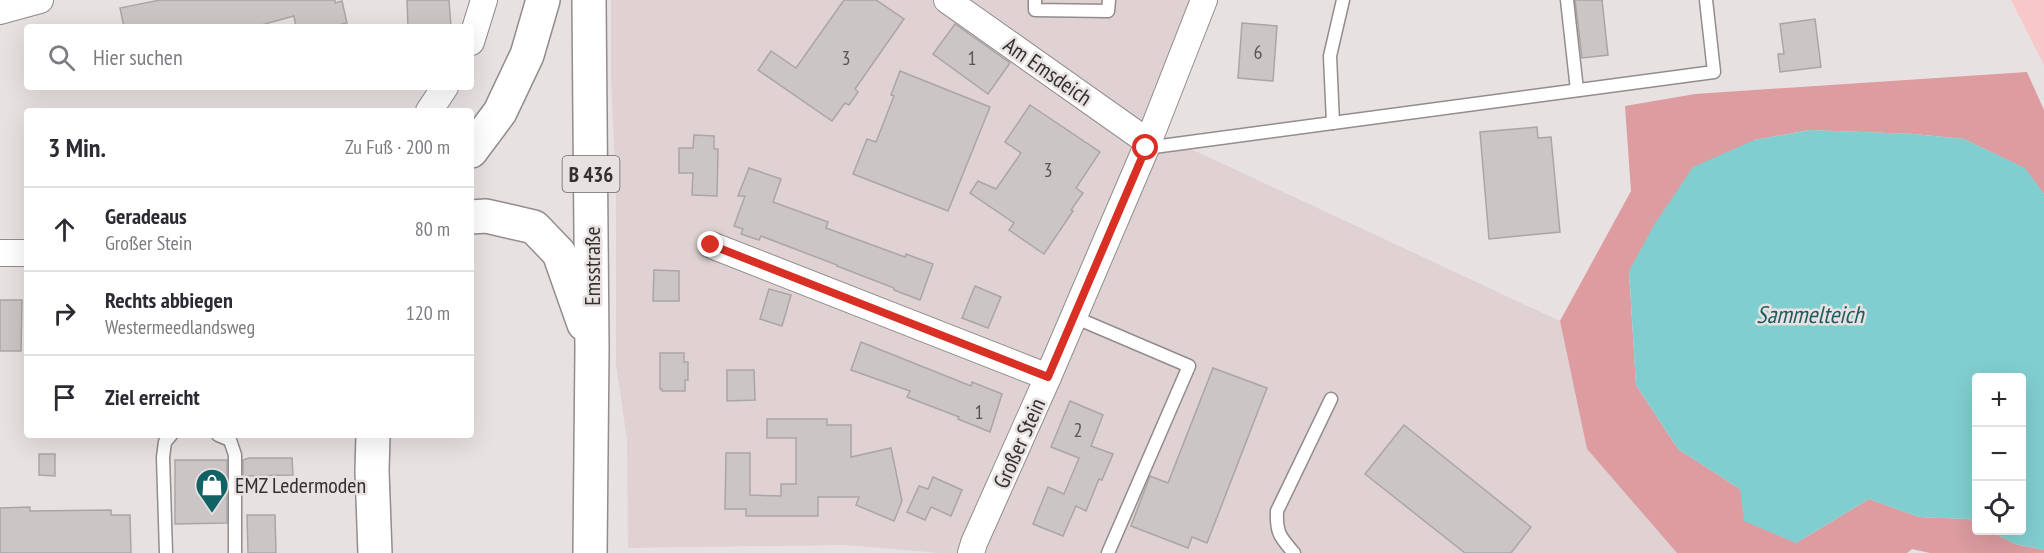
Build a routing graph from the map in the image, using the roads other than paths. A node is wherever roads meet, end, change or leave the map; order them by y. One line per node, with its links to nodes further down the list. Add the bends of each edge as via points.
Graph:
1 (40, 0): 12 (street)
2 (484, 0): 13 (street)
3 (543, 0): 19 (main road, via 527,55 500,112)
4 (590, 0): 25 (main road, Emsstraße / B 436)
5 (947, 0): 18 (street, Am Emsdeich)
6 (1035, 0): 7 (lane, via 1035,10 1108,11)
7 (1109, 0)
8 (1204, 0): 18 (street, Großer Stein)
9 (1343, 0): 17 (lane, via 1330,56)
10 (1567, 0): 15 (lane)
11 (1706, 0): 15 (lane, via 1714,72)
12 (0, 11)
13 (474, 32)
14 (443, 90): 16 (street)
15 (1578, 90): 17 (lane)
16 (431, 108)
17 (1333, 123): 18 (lane)
18 (1147, 145): 24 (street, Großer Stein)
19 (474, 147)
20 (474, 218): 25 (main road, via 486,216 534,227 559,253)
21 (711, 245): 26 (street)
22 (0, 253): 23 (street)
23 (24, 253)
24 (1074, 317): 26 (street, Großer Stein); 36 (lane, via 1189,366)
25 (592, 349): 31 (main road, Emsstraße / B 436)
26 (1048, 377): 35 (street, Großer Stein)
27 (1331, 399): 37 (lane, via 1277,511 1279,536)
28 (168, 438): 32 (lane, via 163,457)
29 (226, 438): 33 (lane, via 235,455)
30 (373, 438): 34 (main road)
31 (590, 543)
32 (166, 553)
33 (235, 553)
34 (375, 553)
35 (971, 553)
36 (1108, 553)
37 (1294, 553)

